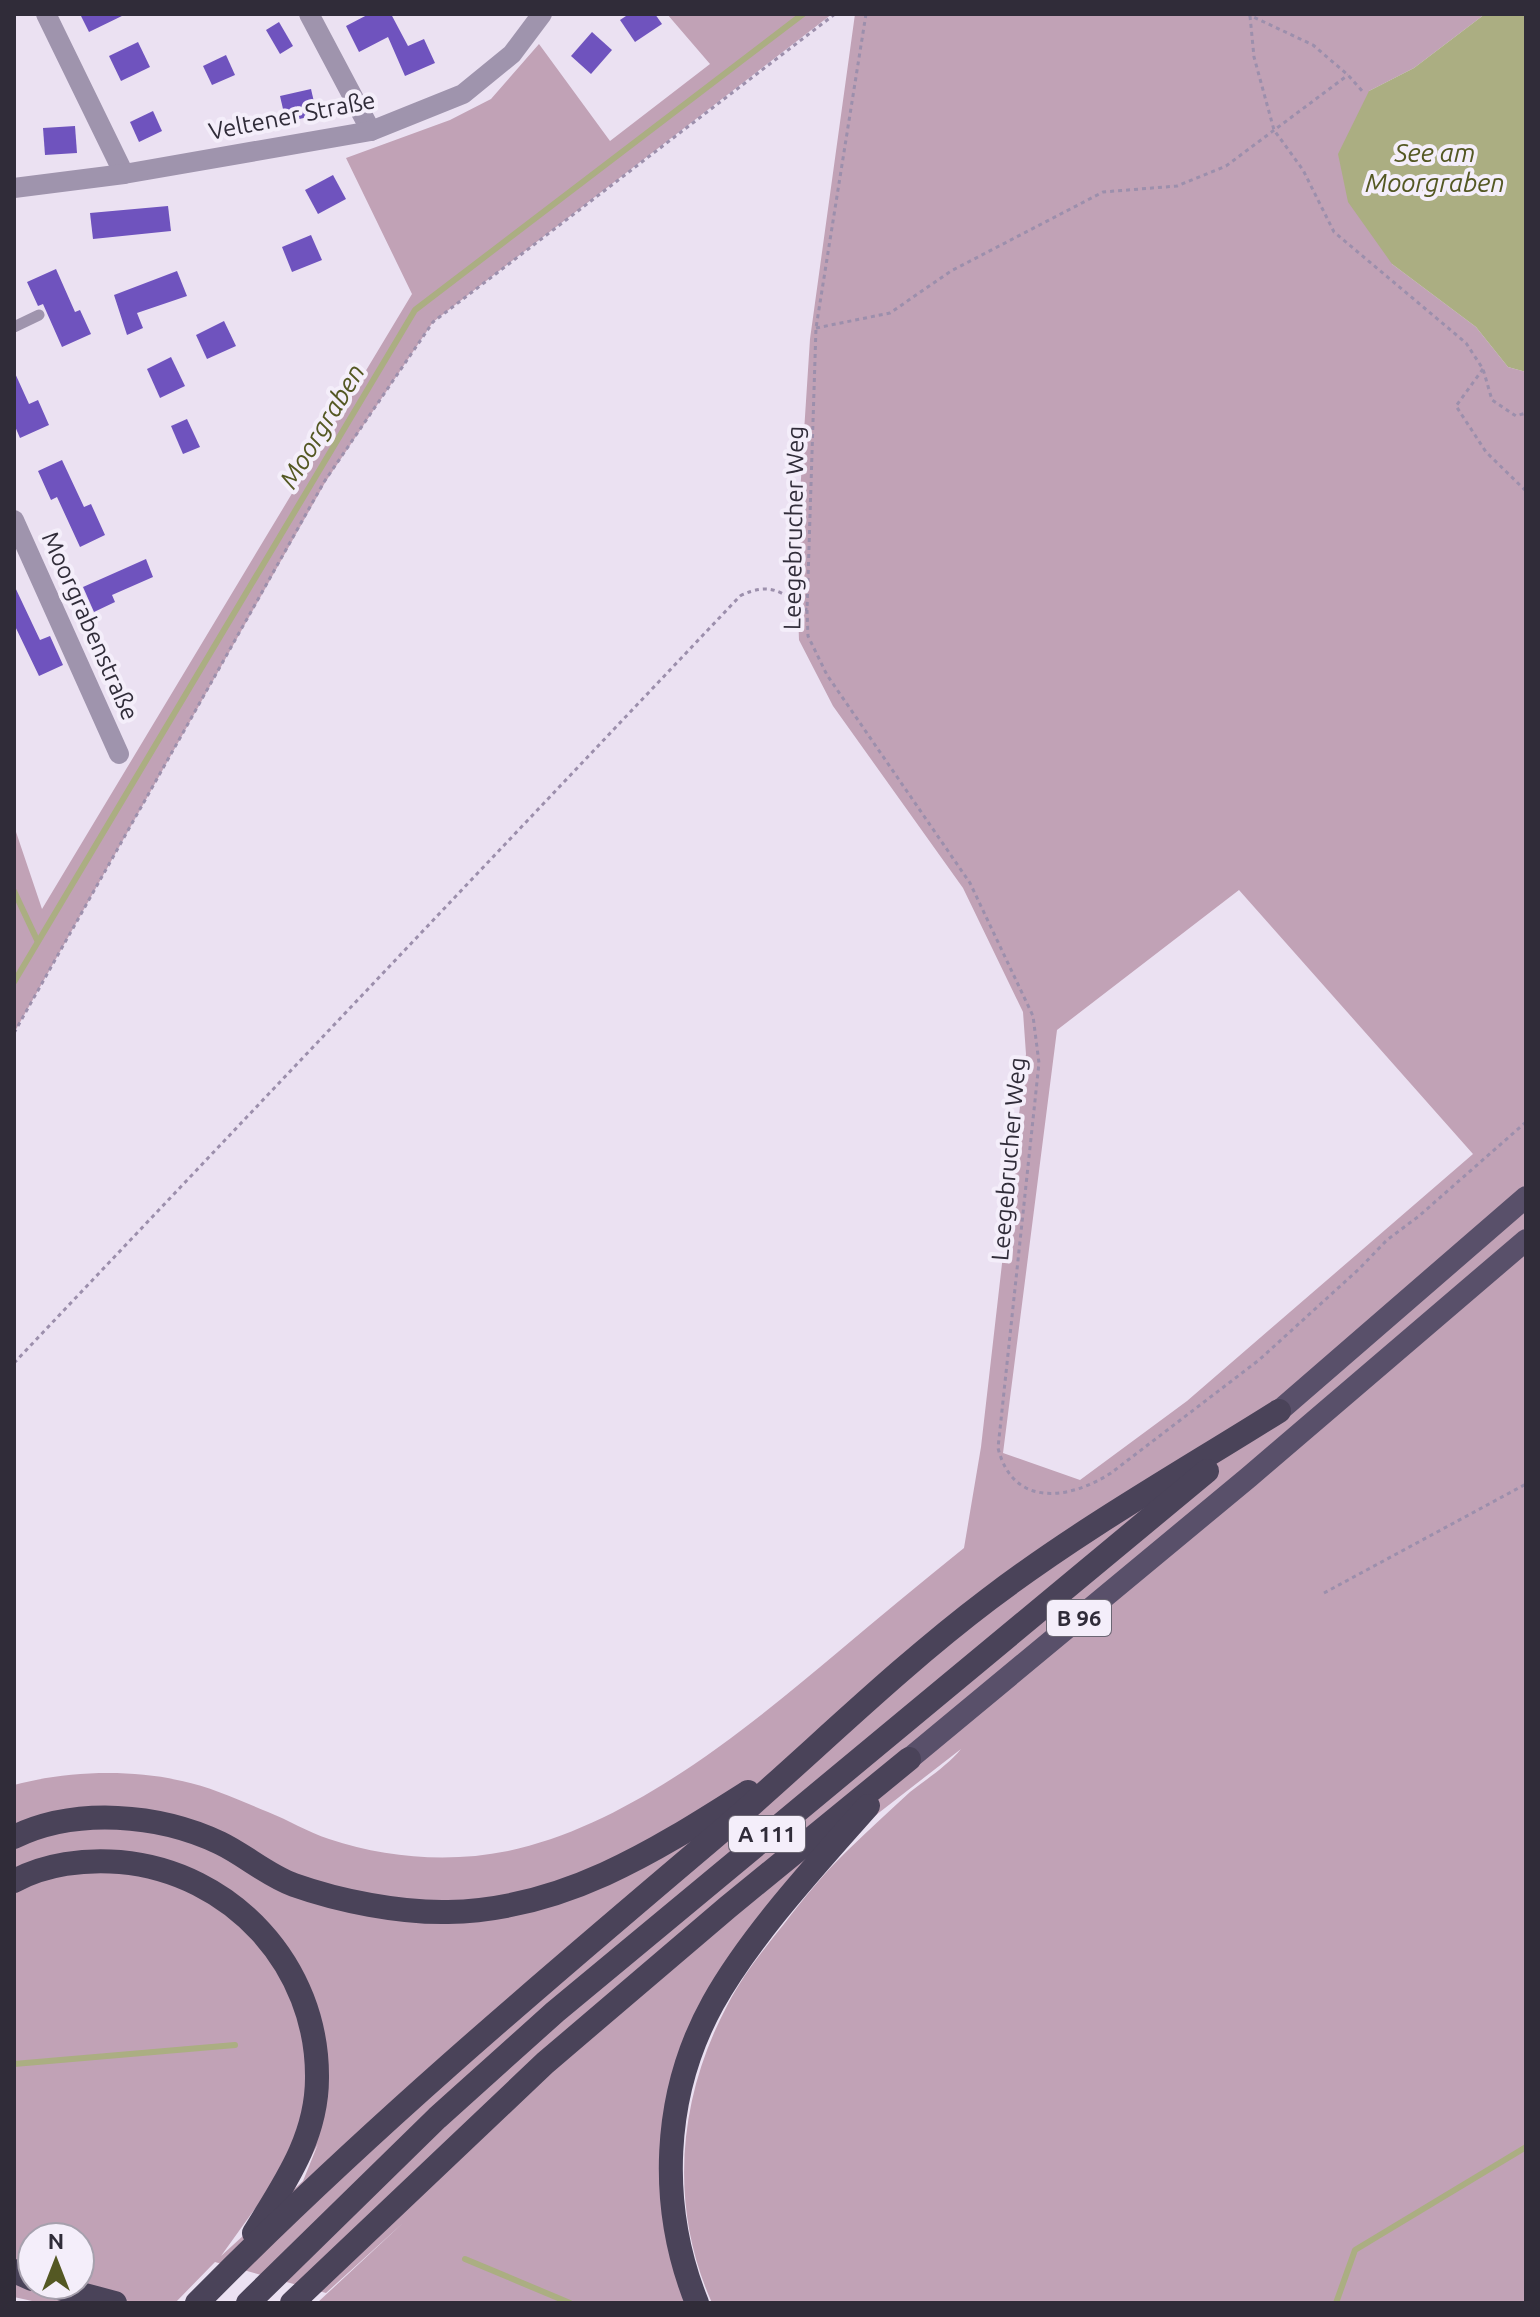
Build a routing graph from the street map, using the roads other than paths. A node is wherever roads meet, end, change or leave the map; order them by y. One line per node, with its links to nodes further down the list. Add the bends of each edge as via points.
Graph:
1 (46, 14): 5 (street)
2 (309, 14): 4 (street)
3 (542, 14): 4 (street, Veltener Straße, via 512,54 463,94)
4 (371, 131): 5 (street, Veltener Straße)
5 (124, 174): 6 (street, Veltener Straße)
6 (14, 188)
7 (39, 315): 8 (lane)
8 (14, 327)
9 (14, 520): 10 (street, Moorgrabenstraße)
10 (119, 754)
11 (1526, 1197): 13 (highway)
12 (1526, 1240): 15 (highway, B 96)
13 (1279, 1411): 14 (highway, via 997,1593); 21 (highway, A 111, via 555,2012 437,2118)
14 (811, 1752): 16 (highway, via 613,1872 537,1899 449,1912 356,1901 292,1885 219,1843 164,1824 76,1819); 18 (highway, via 516,2004)
15 (909, 1759): 19 (highway, A 111, via 556,2053); 22 (highway, via 739,1962 712,2004 687,2062 674,2114 671,2177 681,2256)
16 (14, 1837)
17 (14, 1881): 18 (highway, via 85,1861 168,1871 243,1913 285,1963 303,1997 314,2041 313,2115 298,2159)
18 (232, 2267): 20 (highway)
19 (299, 2295)
20 (197, 2303)
21 (248, 2303)
22 (697, 2303)

